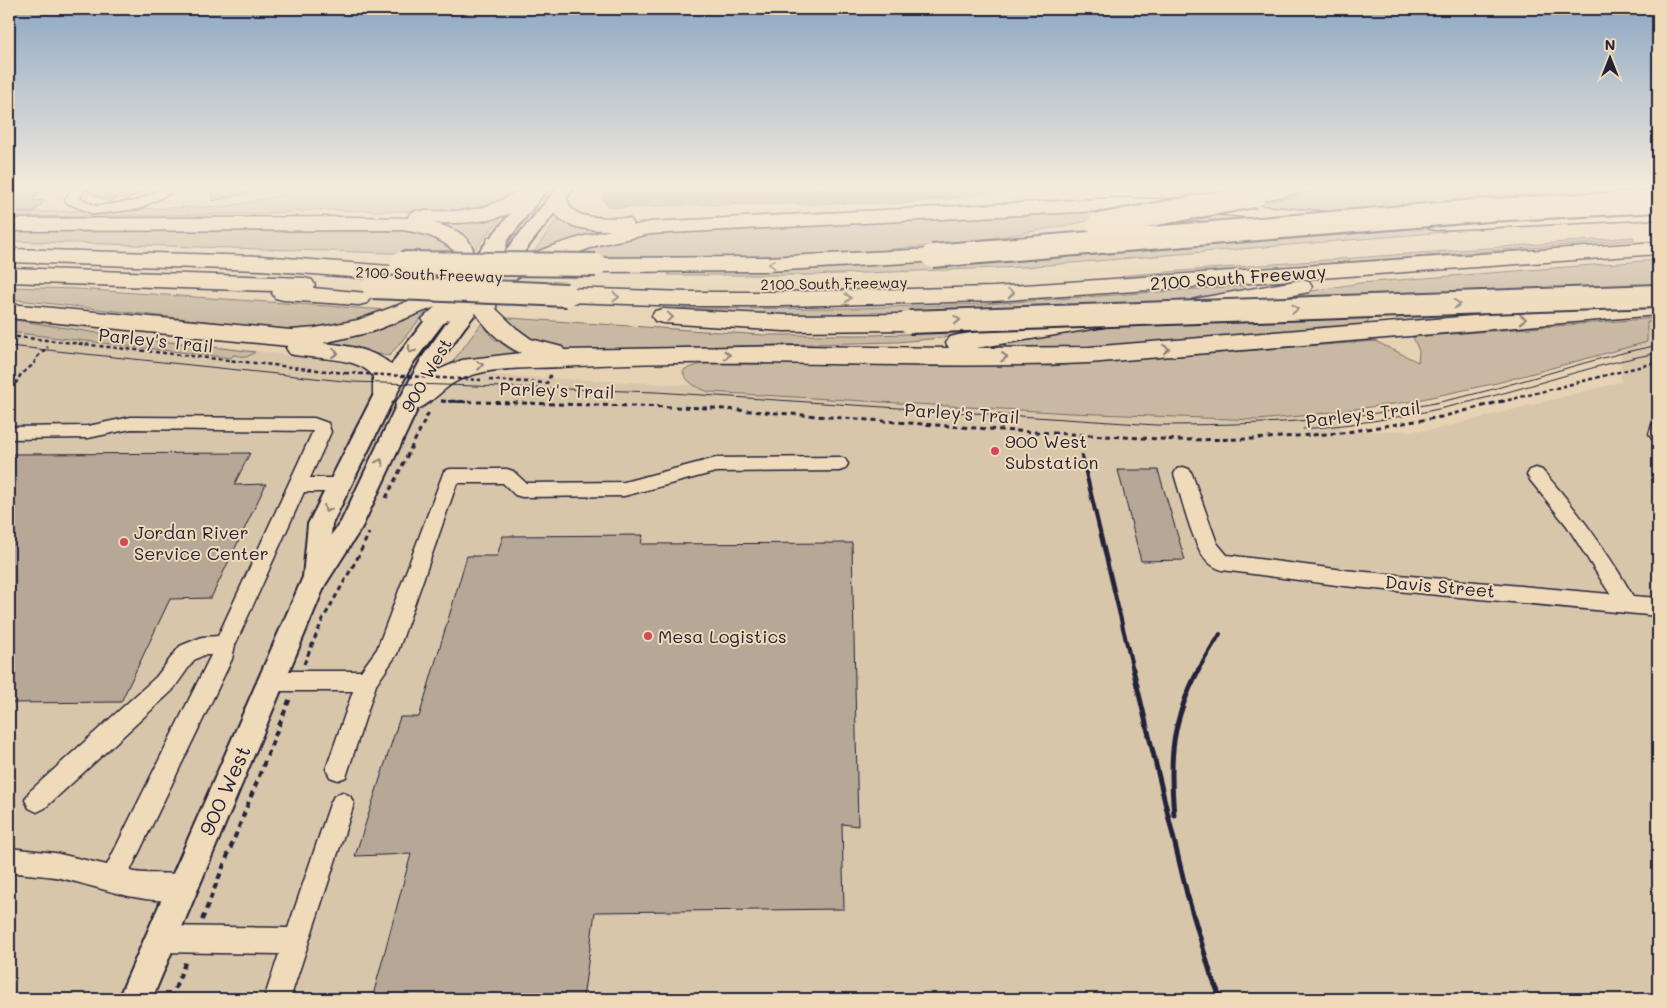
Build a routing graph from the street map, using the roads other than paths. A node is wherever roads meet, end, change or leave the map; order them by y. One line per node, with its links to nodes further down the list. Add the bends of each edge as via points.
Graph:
1 (443, 234): 16 (highway, via 458,242 464,250)
2 (514, 234): 9 (main road)
3 (521, 234): 9 (main road)
4 (616, 234): 14 (highway, via 571,247)
5 (1046, 234): 10 (highway, bridge)
6 (1182, 234): 10 (highway, bridge)
7 (1489, 234): 15 (highway, 2100 South Freeway, via 1060,273 920,281)
8 (1658, 248): 12 (highway, 2100 South Freeway)
9 (504, 250): 14 (highway); 16 (main road)
10 (930, 254): 15 (highway, one-way to 15, via 768,264)
11 (9, 255): 15 (highway, 2100 South Freeway, via 396,268)
12 (1503, 258): 15 (highway, 2100 South Freeway, one-way to 12, via 781,299 975,295); 22 (highway, via 1349,278 962,342)
13 (9, 275): 15 (highway, via 366,293)
14 (487, 280): 16 (highway); 21 (main road, 900 West); 23 (highway, via 485,310 501,330 521,344 541,352)
15 (574, 287): 17 (highway, one-way to 17, bridge, via 784,323 909,322)
16 (463, 292): 19 (highway, via 349,330 304,338); 20 (highway); 21 (highway)
17 (1658, 296)
18 (1658, 308): 22 (highway, one-way to 18, via 1090,356)
19 (9, 311): 24 (highway, one-way to 24, via 121,329 357,356 377,363 385,375)
20 (434, 320): 24 (main road, 900 West, one-way to 24, via 405,358)
21 (457, 324): 25 (main road, 900 West, via 430,361)
22 (798, 354): 23 (highway, one-way to 22)
23 (590, 358): 25 (highway, one-way to 23, via 447,376 471,366)
24 (385, 394): 33 (main road, 900 West)
25 (408, 404): 34 (main road, 900 West, one-way to 25, via 350,526)
26 (1658, 429): 28 (street)
27 (9, 433): 32 (street, via 88,432 131,423 317,424 322,427 322,432)
28 (1658, 434)
29 (839, 464): 39 (street, via 716,465 624,489 522,490 507,476 450,476 386,654)
30 (1183, 474): 35 (street, Davis Street, via 1207,544 1222,562 1344,578)
31 (1536, 475): 35 (street, via 1585,534)
32 (297, 485): 33 (street); 37 (street)
33 (339, 485): 34 (main road, 900 West, one-way to 34, via 320,524)
34 (314, 580): 38 (main road, 900 West)
35 (1626, 602): 36 (street, Davis Street)
36 (1658, 607)
37 (224, 645): 41 (street, via 202,646 187,653 164,684); 44 (street, via 221,659)
38 (272, 681): 39 (street); 45 (main road, 900 West)
39 (367, 681): 40 (lane)
40 (338, 769)
41 (36, 800)
42 (342, 804): 47 (street)
43 (9, 860): 44 (lane, via 56,865)
44 (113, 879): 45 (street, via 140,886)
45 (182, 887): 46 (main road, 900 West)
46 (159, 939): 47 (street); 48 (main road, 900 West)
47 (296, 941): 49 (street)
48 (135, 999)
49 (277, 999)

